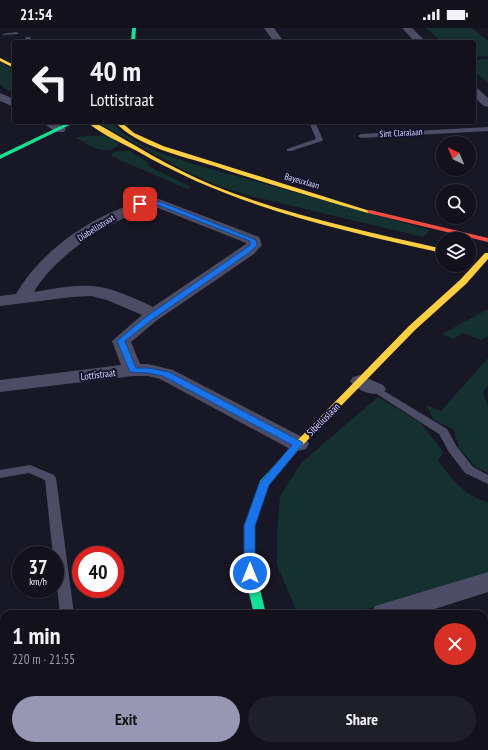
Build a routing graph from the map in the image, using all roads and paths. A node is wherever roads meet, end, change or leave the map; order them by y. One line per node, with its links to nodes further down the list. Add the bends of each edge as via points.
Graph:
1 (134, 28): 6 (main road)
2 (269, 28): 7 (street)
3 (406, 28): 8 (street)
4 (17, 33): 5 (lane)
5 (4, 34)
6 (133, 40)
7 (278, 40)
8 (419, 40)
9 (0, 49): 10 (main road)
10 (12, 55)
11 (0, 59): 12 (main road)
12 (12, 66)
13 (488, 90): 14 (street)
14 (476, 91)
15 (476, 93): 18 (street)
16 (0, 96): 17 (street)
17 (12, 103)
18 (488, 104)
19 (94, 124): 28 (main road, via 209,186 236,196 301,216)
20 (120, 124): 27 (main road, Bayeuxlaan, via 132,134 161,147 279,185 395,219)
21 (313, 124): 25 (lane, via 320,140)
22 (68, 125): 26 (main road)
23 (488, 129): 24 (lane, Sint Claralaan)
24 (361, 136)
25 (289, 150)
26 (0, 157)
27 (488, 240)
28 (436, 249)
29 (476, 258): 30 (main road)
30 (486, 259): 35 (main road, Sibeliuslaan, via 412,328)
31 (22, 298): 32 (street); 33 (street, via 98,292); 33 (street, Diabellistraat, via 36,274 65,249 98,225 140,204 159,203 253,240 254,245 248,251)
32 (0, 301)
33 (154, 314): 34 (street, Diabellistraat, via 121,341)
34 (126, 371): 36 (street, Lottistraat); 37 (street, Lottistraat, via 148,370 166,374)
35 (368, 385): 37 (main road, Sibeliuslaan); 39 (lane, via 443,432 469,470)
36 (0, 386)
37 (298, 444): 42 (main road, Sibeliuslaan, via 264,484 250,526 250,573)
38 (0, 474): 41 (lane, via 30,469 50,478)
39 (488, 480)
40 (488, 582): 43 (street)
41 (66, 610)
42 (259, 610)
43 (397, 610)

